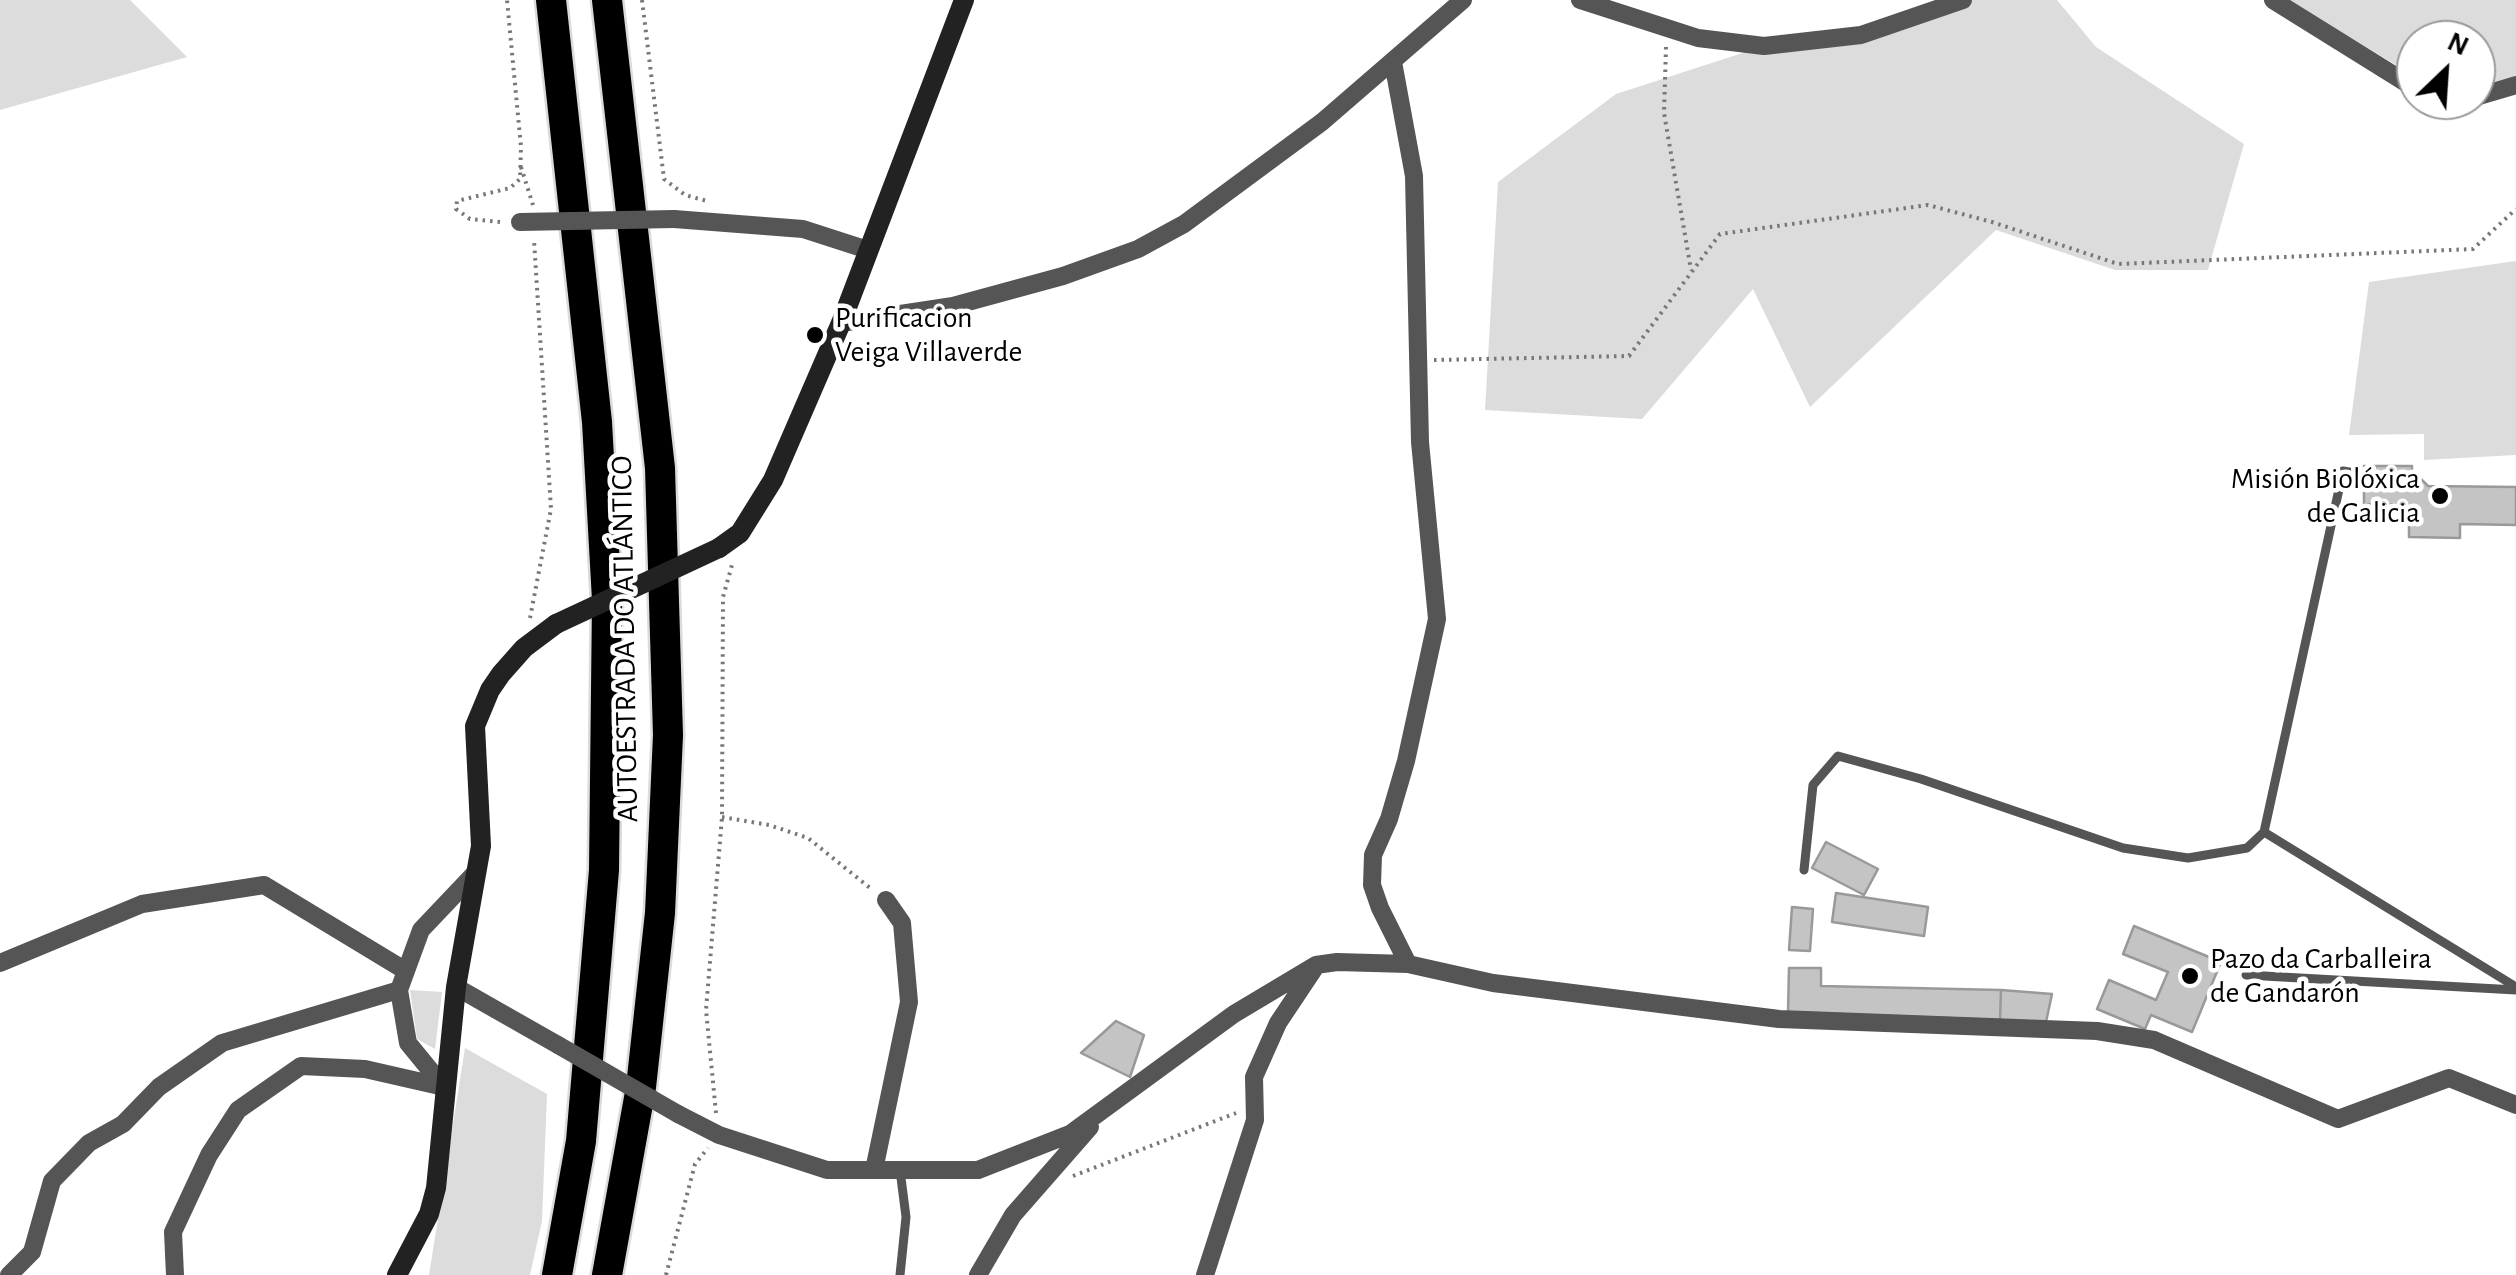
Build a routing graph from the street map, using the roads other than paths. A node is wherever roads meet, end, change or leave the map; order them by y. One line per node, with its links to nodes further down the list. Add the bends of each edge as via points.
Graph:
1 (551, 0): 34 (highway, AUTOESTRADA DO ATLÁNTICO, via 597,422 607,600 604,870 581,1141)
2 (607, 0): 35 (highway, AUTOESTRADA DO ATLÁNTICO, via 660,468 668,735 660,913 641,1087)
3 (964, 0): 11 (street)
4 (1463, 0): 8 (street)
5 (1580, 0): 6 (street, via 1698,38 1764,46 1861,34)
6 (1963, 0)
7 (2273, 0): 9 (street)
8 (1393, 62): 12 (street, via 1184,224 1138,249 954,306); 19 (street, via 1414,176 1420,442 1437,620 1406,762 1373,855 1372,885)
9 (2396, 77)
10 (529, 223): 11 (street, bridge, via 674,219 803,229)
11 (868, 250): 12 (street)
12 (841, 323): 16 (street, bridge, via 773,480 740,533 556,624 524,648 490,690 476,726)
13 (2355, 473): 14 (lane, via 2343,471)
14 (2264, 832): 15 (lane, via 2247,848 2188,858 2123,848 1838,756 1813,784); 24 (lane)
15 (1804, 870)
16 (478, 871): 21 (street, via 421,930); 23 (street)
17 (886, 900): 29 (street, via 902,922 908,1002)
18 (0, 963): 21 (street, via 142,904 264,885)
19 (1408, 964): 20 (street); 28 (street, via 1493,982 1779,1019 2097,1031 2154,1040 2338,1118 2448,1078)
20 (1316, 965): 27 (street, via 1234,1014); 38 (street, via 1278,1023 1254,1077 1255,1120)
21 (406, 971): 25 (street)
22 (2246, 975): 24 (lane)
23 (456, 986): 26 (street); 29 (street, bridge, via 719,1135 827,1170)
24 (2516, 988)
25 (399, 990): 26 (street, via 408,1042); 31 (street, via 222,1043 159,1087 52,1181 32,1252)
26 (444, 1086): 32 (street, via 366,1069 301,1066 238,1110 173,1232); 33 (street, via 436,1188)
27 (1110, 1104): 30 (street, via 1070,1134 978,1170); 37 (street, via 1013,1215)
28 (2516, 1104)
29 (874, 1170): 30 (street)
30 (900, 1170): 36 (lane, via 906,1216)
31 (9, 1275)
32 (175, 1275)
33 (398, 1275)
34 (558, 1275)
35 (608, 1275)
36 (900, 1275)
37 (978, 1275)
38 (1205, 1275)

